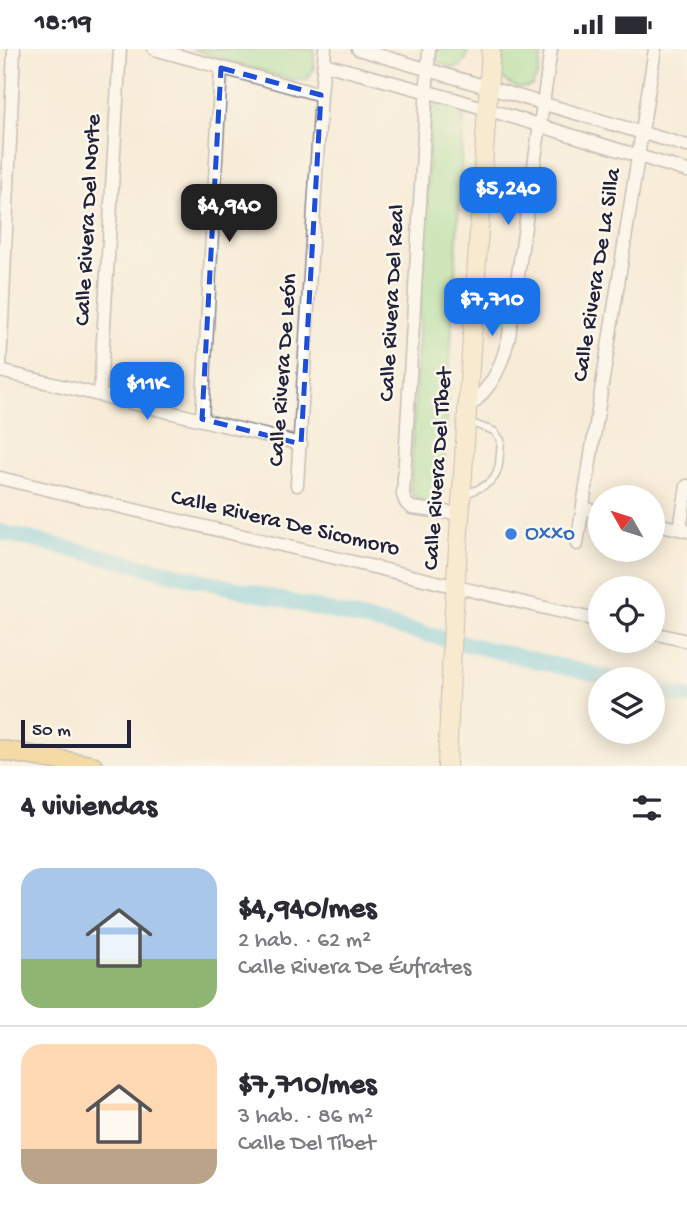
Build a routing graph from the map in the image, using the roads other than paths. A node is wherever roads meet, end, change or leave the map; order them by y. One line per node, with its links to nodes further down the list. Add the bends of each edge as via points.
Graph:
1 (14, 49): 23 (street)
2 (120, 49): 24 (street, Calle Rivera Del Norte)
3 (154, 49): 11 (street)
4 (326, 49): 10 (street, Calle Rivera De León)
5 (358, 49): 12 (street)
6 (429, 49): 12 (street, Calle Rivera Del Real)
7 (491, 49): 13 (street, Calle Rivera Del Tíbet)
8 (551, 49): 16 (street)
9 (655, 49): 19 (street, Calle Rivera De La Silla)
10 (324, 64): 14 (street); 15 (street, Calle Rivera De León)
11 (222, 68): 15 (street); 26 (street)
12 (428, 70): 13 (street); 14 (street, Calle Rivera Del Real)
13 (488, 88): 16 (street); 17 (street, Calle Rivera Del Tíbet)
14 (425, 91): 17 (street); 34 (street, Calle Rivera Del Real, via 403,495 412,508)
15 (321, 95): 27 (street, Calle Rivera De León)
16 (542, 104): 18 (street); 19 (street)
17 (486, 109): 18 (street); 25 (street, Calle Rivera Del Tíbet)
18 (539, 125): 21 (street); 25 (street, via 509,336 498,373)
19 (642, 133): 20 (street); 21 (street, Calle Rivera De La Silla)
20 (687, 146)
21 (638, 156): 22 (street); 32 (street, Calle Rivera De La Silla)
22 (687, 171)
23 (0, 369): 24 (street)
24 (100, 394): 26 (street)
25 (468, 415): 31 (street, Calle Rivera Del Tíbet); 31 (lane, via 501,440 498,473 489,484)
26 (202, 419): 27 (street)
27 (301, 444): 29 (street, Calle Rivera De León)
28 (0, 478): 38 (street, Calle Rivera De Sicomoro)
29 (297, 485)
30 (687, 486): 36 (street)
31 (462, 495): 34 (street, Calle Rivera Del Tíbet)
32 (583, 508): 33 (street); 37 (street, Calle Rivera De La Silla)
33 (588, 509)
34 (460, 514): 38 (street, Calle Rivera Del Tíbet)
35 (665, 526): 36 (street)
36 (684, 530)
37 (578, 544)
38 (456, 586): 39 (street, Calle Rivera De Sicomoro); 44 (street, Calle Rivera Del Tíbet)
39 (588, 618)
40 (665, 636): 41 (street)
41 (687, 641)
42 (0, 750): 43 (main road)
43 (93, 766)
44 (447, 766)

